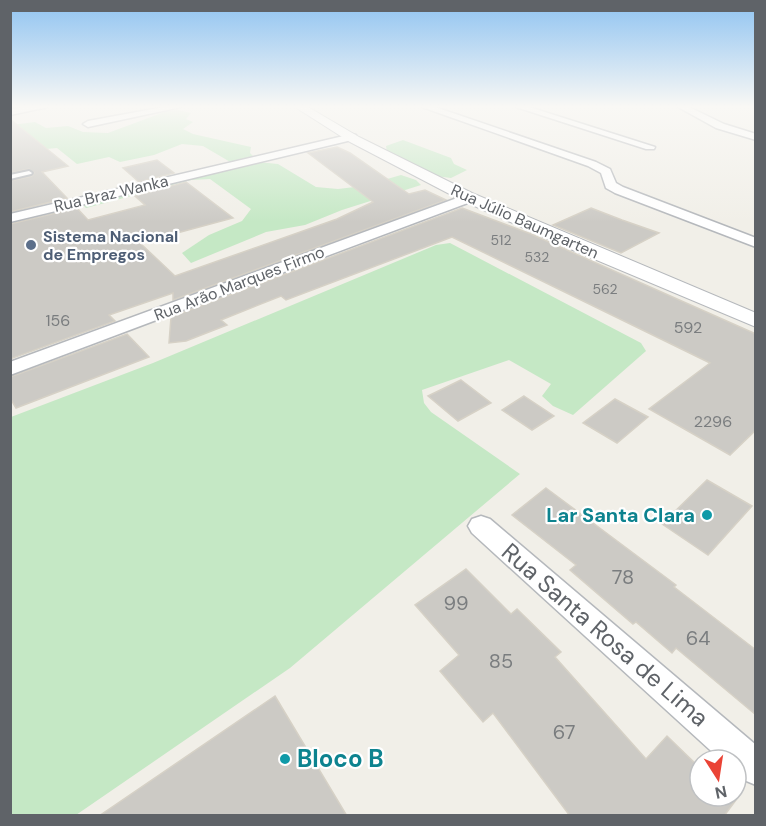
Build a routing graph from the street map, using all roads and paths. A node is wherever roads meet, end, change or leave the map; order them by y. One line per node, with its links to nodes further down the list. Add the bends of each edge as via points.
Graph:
1 (316, 146): 9 (street, Rua Braz Wanka)
2 (366, 146): 8 (street, Rua Júlio Baumgarten)
3 (537, 146): 10 (street, via 606,171 610,185 619,190)
4 (645, 146): 5 (street)
5 (650, 147)
6 (29, 173): 7 (lane)
7 (10, 177)
8 (468, 198): 11 (street, Rua Júlio Baumgarten); 12 (street, Rua Arão Marques Firmo)
9 (10, 218)
10 (756, 243)
11 (756, 321)
12 (10, 369)
13 (481, 525): 14 (street, Rua Santa Rosa de Lima)
14 (756, 768)

